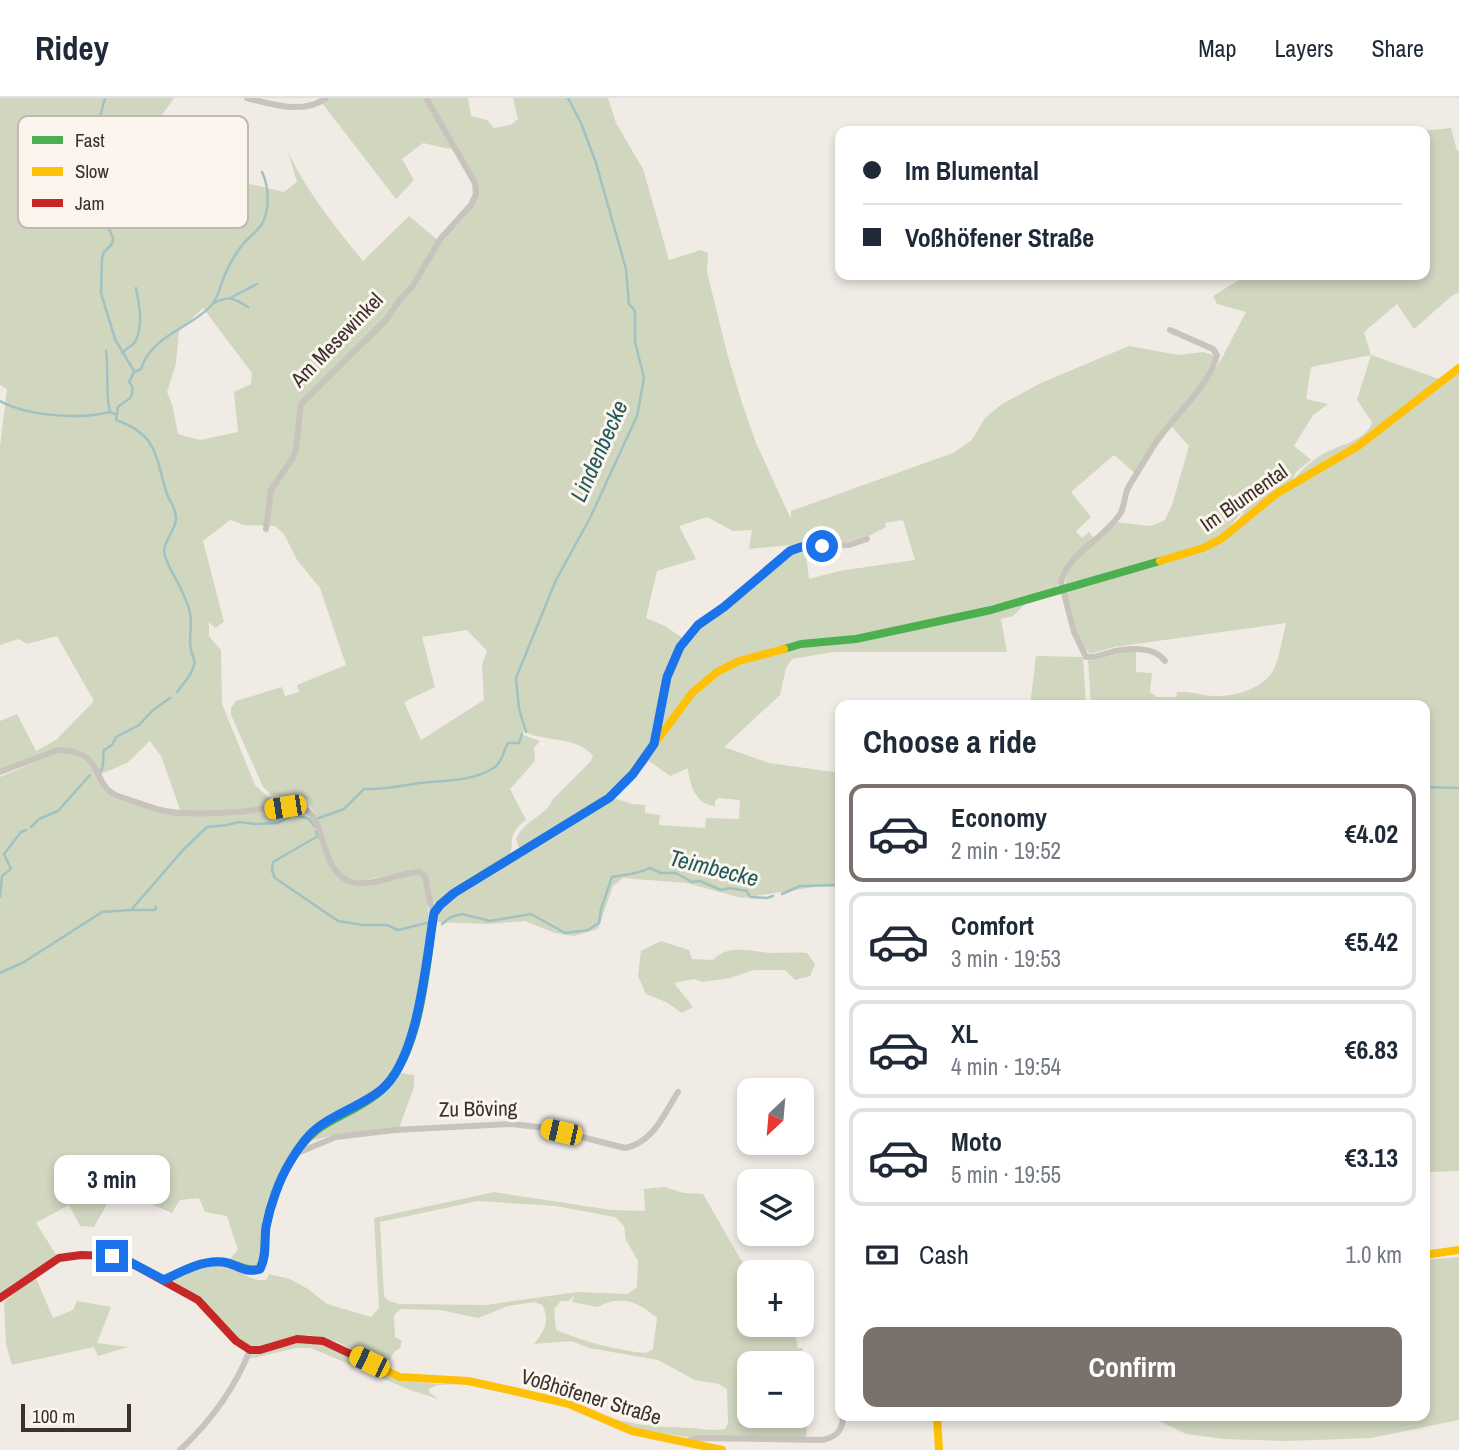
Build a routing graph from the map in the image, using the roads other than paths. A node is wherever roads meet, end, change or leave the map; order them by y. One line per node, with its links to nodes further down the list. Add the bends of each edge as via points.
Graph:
1 (247, 98): 2 (street, via 308,107)
2 (326, 98)
3 (426, 98): 6 (street, Am Mesewinkel, via 475,183 476,194 386,320 301,404 294,456 271,490)
4 (1170, 330): 8 (street, via 1208,346 1217,355 1213,369 1153,446 1127,490 1119,515 1071,564)
5 (1459, 368): 8 (street, Im Blumental, via 1350,452 1276,494 1203,548)
6 (266, 529)
7 (867, 539): 10 (street, Im Blumental, via 790,551 698,625 673,659)
8 (1061, 589): 9 (street, via 1086,657 1153,650); 10 (street, Im Blumental, via 955,619 801,645 739,661 701,684)
9 (1165, 661)
10 (654, 744): 12 (street, Im Blumental, via 609,798 454,893)
11 (0, 772): 12 (street, via 58,750 73,751 89,759 107,790 155,808 236,813 302,809 312,815 331,866 341,876 359,883 419,872 425,876)
12 (434, 913): 14 (street, via 422,992 393,1077 374,1096 317,1128)
13 (678, 1092): 14 (street, Zu Böving, via 653,1133 625,1148 512,1124 335,1137)
14 (295, 1154): 17 (street, via 272,1207 260,1269 250,1272 222,1262 184,1269)
15 (1459, 1250): 16 (street)
16 (1430, 1254)
17 (164, 1280): 18 (street, via 112,1256 81,1255 58,1258); 19 (street, via 198,1300)
18 (0, 1298)
19 (250, 1350): 22 (street, Voßhöfener Straße, via 305,1338 323,1341 400,1377 468,1381 514,1391 569,1404 632,1431); 23 (street, via 203,1428)
20 (843, 1421): 22 (street, via 839,1432 822,1440)
21 (937, 1421): 25 (street)
22 (688, 1441): 24 (street, Voßhöfener Straße)
23 (180, 1450)
24 (722, 1450)
25 (939, 1450)

